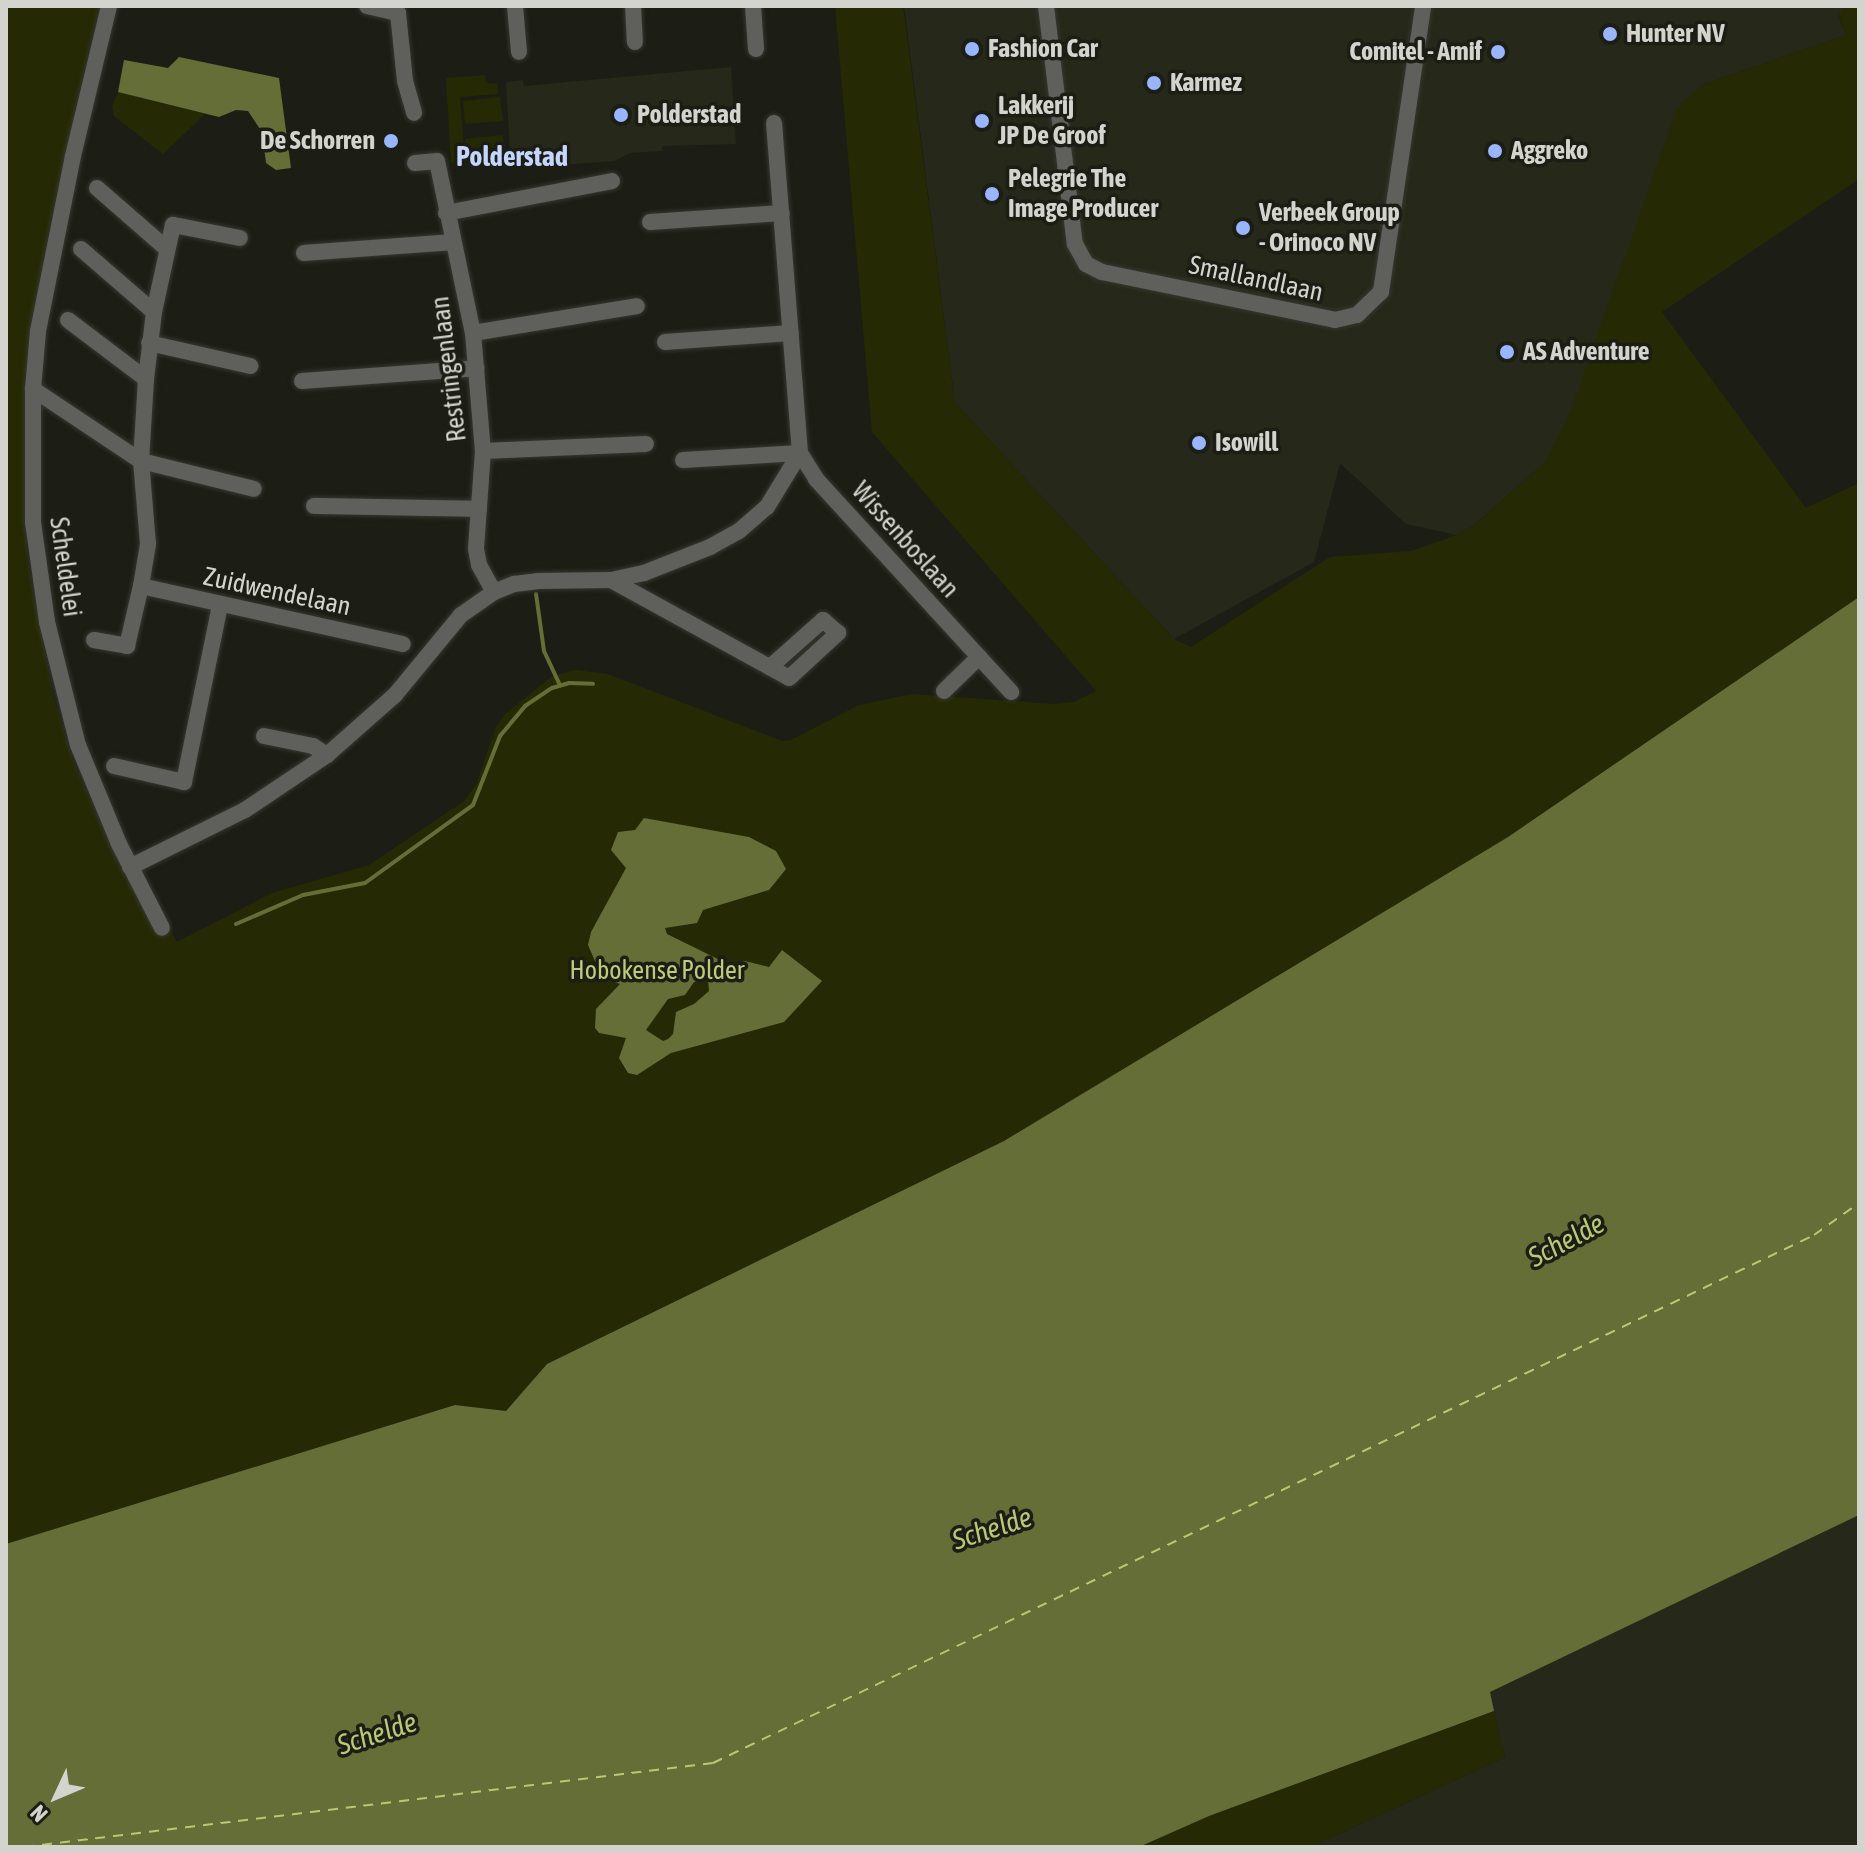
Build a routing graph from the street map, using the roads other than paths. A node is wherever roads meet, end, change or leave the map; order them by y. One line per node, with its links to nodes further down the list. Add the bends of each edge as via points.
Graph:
1 (109, 6): 35 (street, Scheldelei, via 41,306)
2 (367, 6): 11 (street, via 398,13)
3 (515, 6): 10 (street)
4 (633, 6): 8 (street)
5 (753, 6): 9 (street)
6 (1046, 6): 7 (street, Smallandlaan, via 1075,244 1086,264 1102,272 1335,320 1357,315 1381,292)
7 (1423, 6)
8 (635, 42)
9 (756, 49)
10 (519, 52)
11 (414, 113)
12 (774, 123): 17 (street)
13 (415, 163): 16 (street, Restringenlaan, via 437,161)
14 (612, 181): 16 (street)
15 (97, 188): 22 (street)
16 (446, 213): 20 (street, Restringenlaan)
17 (782, 213): 18 (street); 28 (street)
18 (650, 222)
19 (240, 238): 22 (street, via 173,225)
20 (453, 242): 23 (street); 27 (street, Restringenlaan)
21 (81, 249): 25 (street)
22 (167, 249): 25 (street)
23 (304, 253)
24 (637, 306): 27 (street)
25 (154, 312): 30 (street)
26 (68, 320): 33 (street)
27 (473, 333): 32 (street, Restringenlaan)
28 (791, 333): 29 (street); 38 (street)
29 (665, 342)
30 (149, 343): 31 (street); 33 (street)
31 (250, 366)
32 (477, 368): 34 (street); 37 (street, Restringenlaan)
33 (146, 379): 40 (street)
34 (302, 381)
35 (33, 389): 40 (street); 59 (street, Scheldelei, via 32,510 47,622 78,745)
36 (646, 444): 37 (street)
37 (483, 451): 43 (street, Restringenlaan)
38 (800, 453): 39 (street); 44 (street, via 782,488 754,520 710,547); 52 (street, Wissenboslaan, via 816,479)
39 (683, 460)
40 (141, 461): 41 (street); 46 (street, via 148,544)
41 (254, 489)
42 (314, 506): 43 (street)
43 (479, 509): 47 (street, Restringenlaan, via 477,557)
44 (660, 568): 45 (street); 48 (street, via 653,582)
45 (611, 580): 47 (street, via 537,581); 48 (street)
46 (141, 586): 49 (street, Zuidwendelaan); 50 (street, via 127,646)
47 (494, 592): 57 (street, via 461,615 387,704)
48 (655, 603): 53 (street)
49 (220, 605): 51 (street, Zuidwendelaan); 58 (street, via 184,782)
50 (94, 640)
51 (403, 644)
52 (979, 657): 54 (street); 55 (street, Wissenboslaan)
53 (770, 667)
54 (944, 691)
55 (1011, 692)
56 (264, 736): 57 (street, via 313,746)
57 (327, 755): 59 (street, via 245,810)
58 (114, 766)
59 (130, 867): 60 (street, Scheldelei)
60 (162, 928)

